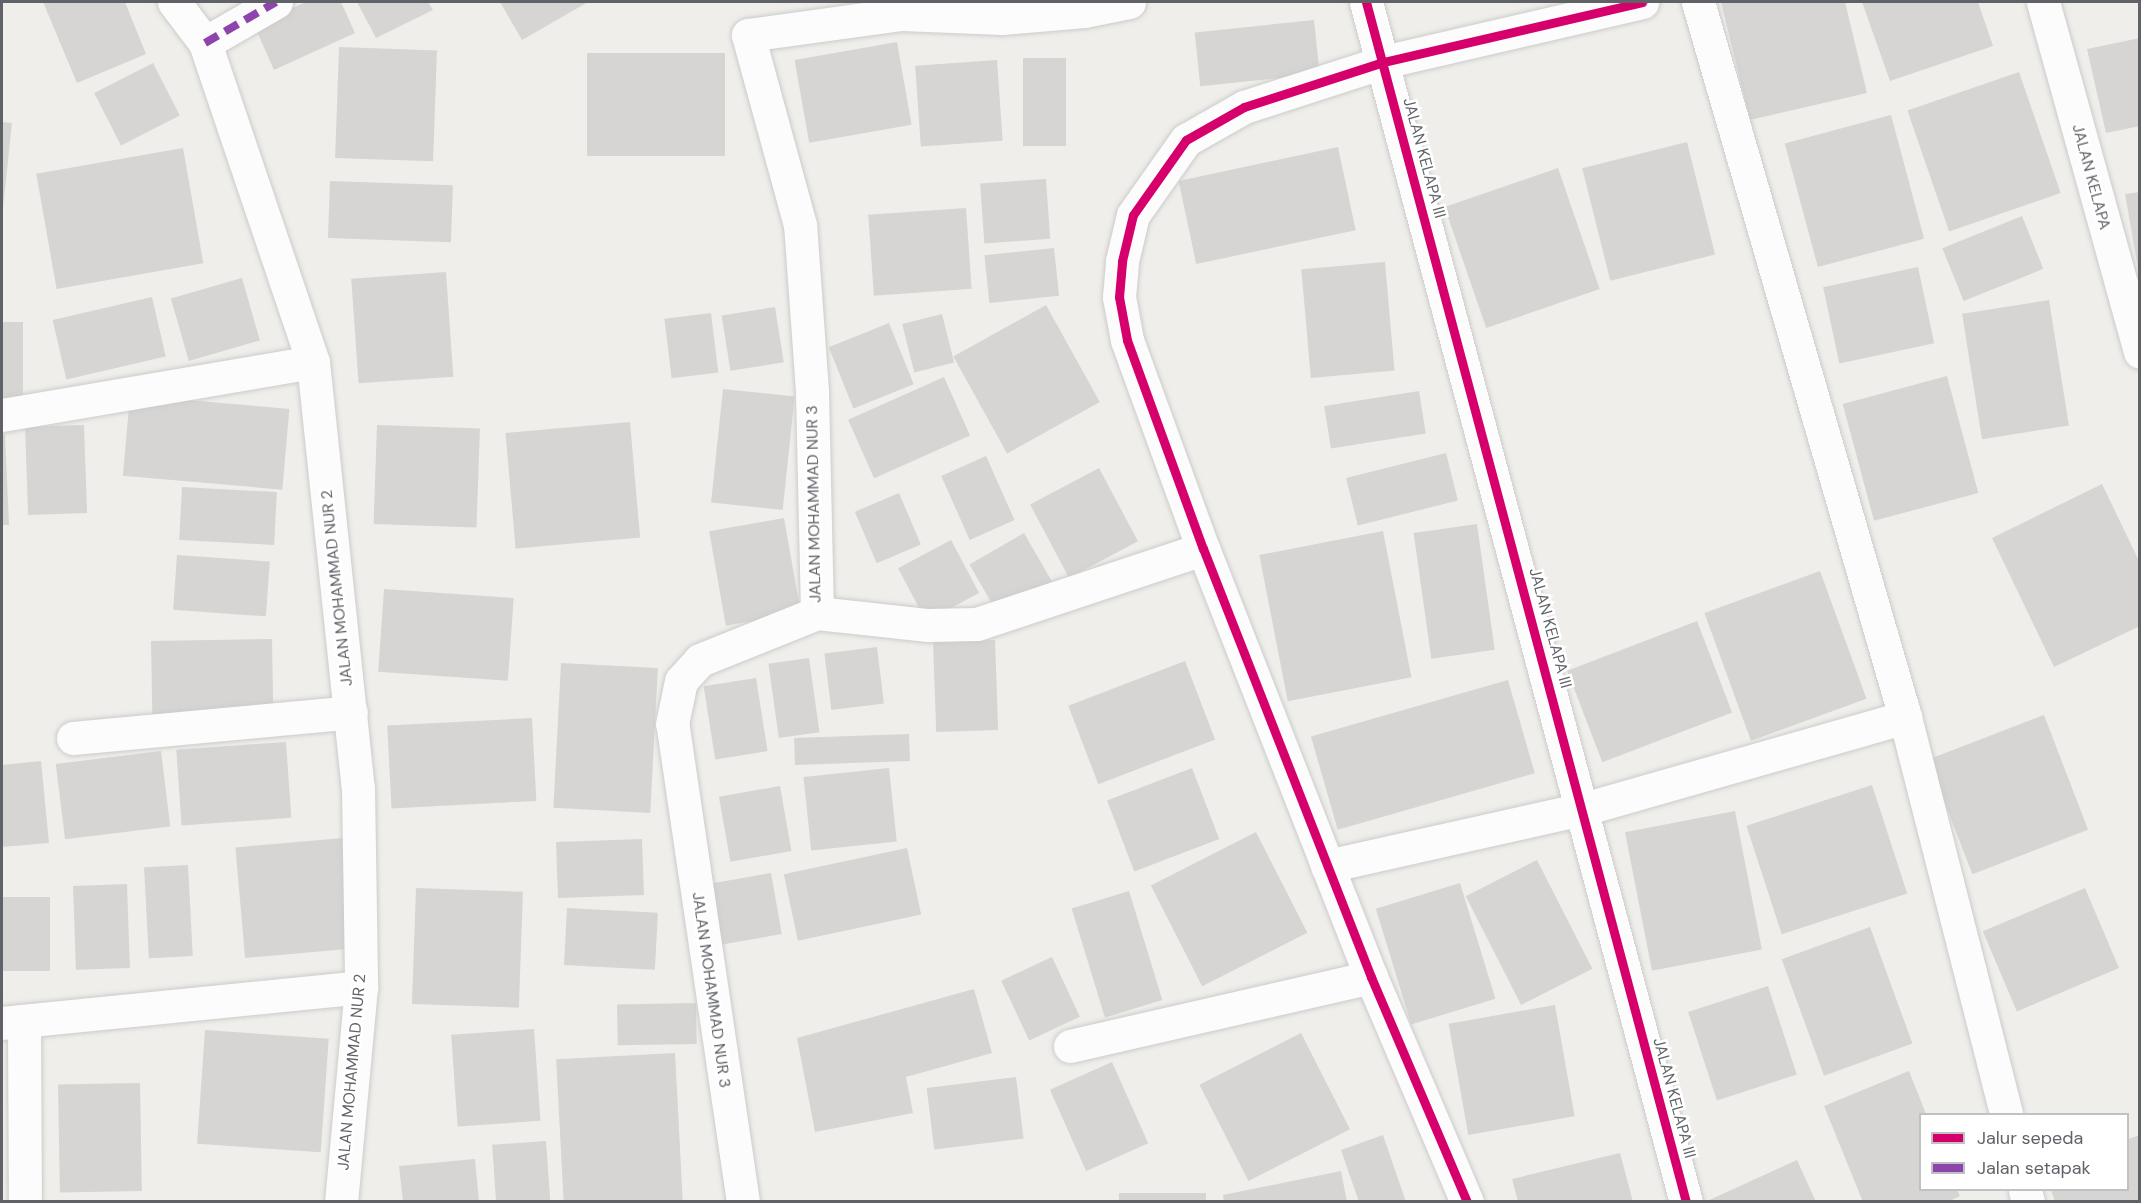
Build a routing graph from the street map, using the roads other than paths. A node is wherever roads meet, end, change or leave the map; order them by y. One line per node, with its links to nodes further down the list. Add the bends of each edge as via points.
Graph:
1 (174, 2): 9 (street, JALAN MOHAMMAD NUR 2)
2 (276, 2): 9 (street)
3 (1129, 2): 8 (street, via 1084,11 1002,18)
4 (1366, 2): 10 (street, JALAN KELAPA III)
5 (1642, 2): 10 (street)
6 (1698, 2): 17 (street)
7 (2043, 2): 11 (street, JALAN KELAPA)
8 (901, 8): 15 (street, JALAN MOHAMMAD NUR 3, via 748,35 800,225 812,391)
9 (205, 44): 12 (street, JALAN MOHAMMAD NUR 2)
10 (1383, 62): 14 (street, via 1244,107 1186,140 1133,215 1119,297 1127,340); 19 (street, JALAN KELAPA III)
11 (2139, 352)
12 (313, 362): 13 (street); 16 (street, JALAN MOHAMMAD NUR 2)
13 (2, 415)
14 (1203, 549): 15 (street, via 977,624 928,625); 20 (street)
15 (817, 613): 28 (street, JALAN MOHAMMAD NUR 3, via 700,660 681,681 672,724)
16 (351, 712): 18 (street); 22 (street, JALAN MOHAMMAD NUR 2, via 358,787)
17 (1905, 717): 19 (street); 25 (street)
18 (73, 738)
19 (1583, 809): 20 (street); 30 (street, JALAN KELAPA III)
20 (1328, 866): 21 (street)
21 (1371, 977): 24 (street); 29 (street)
22 (361, 987): 23 (street); 27 (street, JALAN MOHAMMAD NUR 2)
23 (13, 1024): 26 (street)
24 (1070, 1046)
25 (2006, 1113)
26 (25, 1202)
27 (341, 1202)
28 (742, 1202)
29 (1467, 1202)
30 (1686, 1202)

